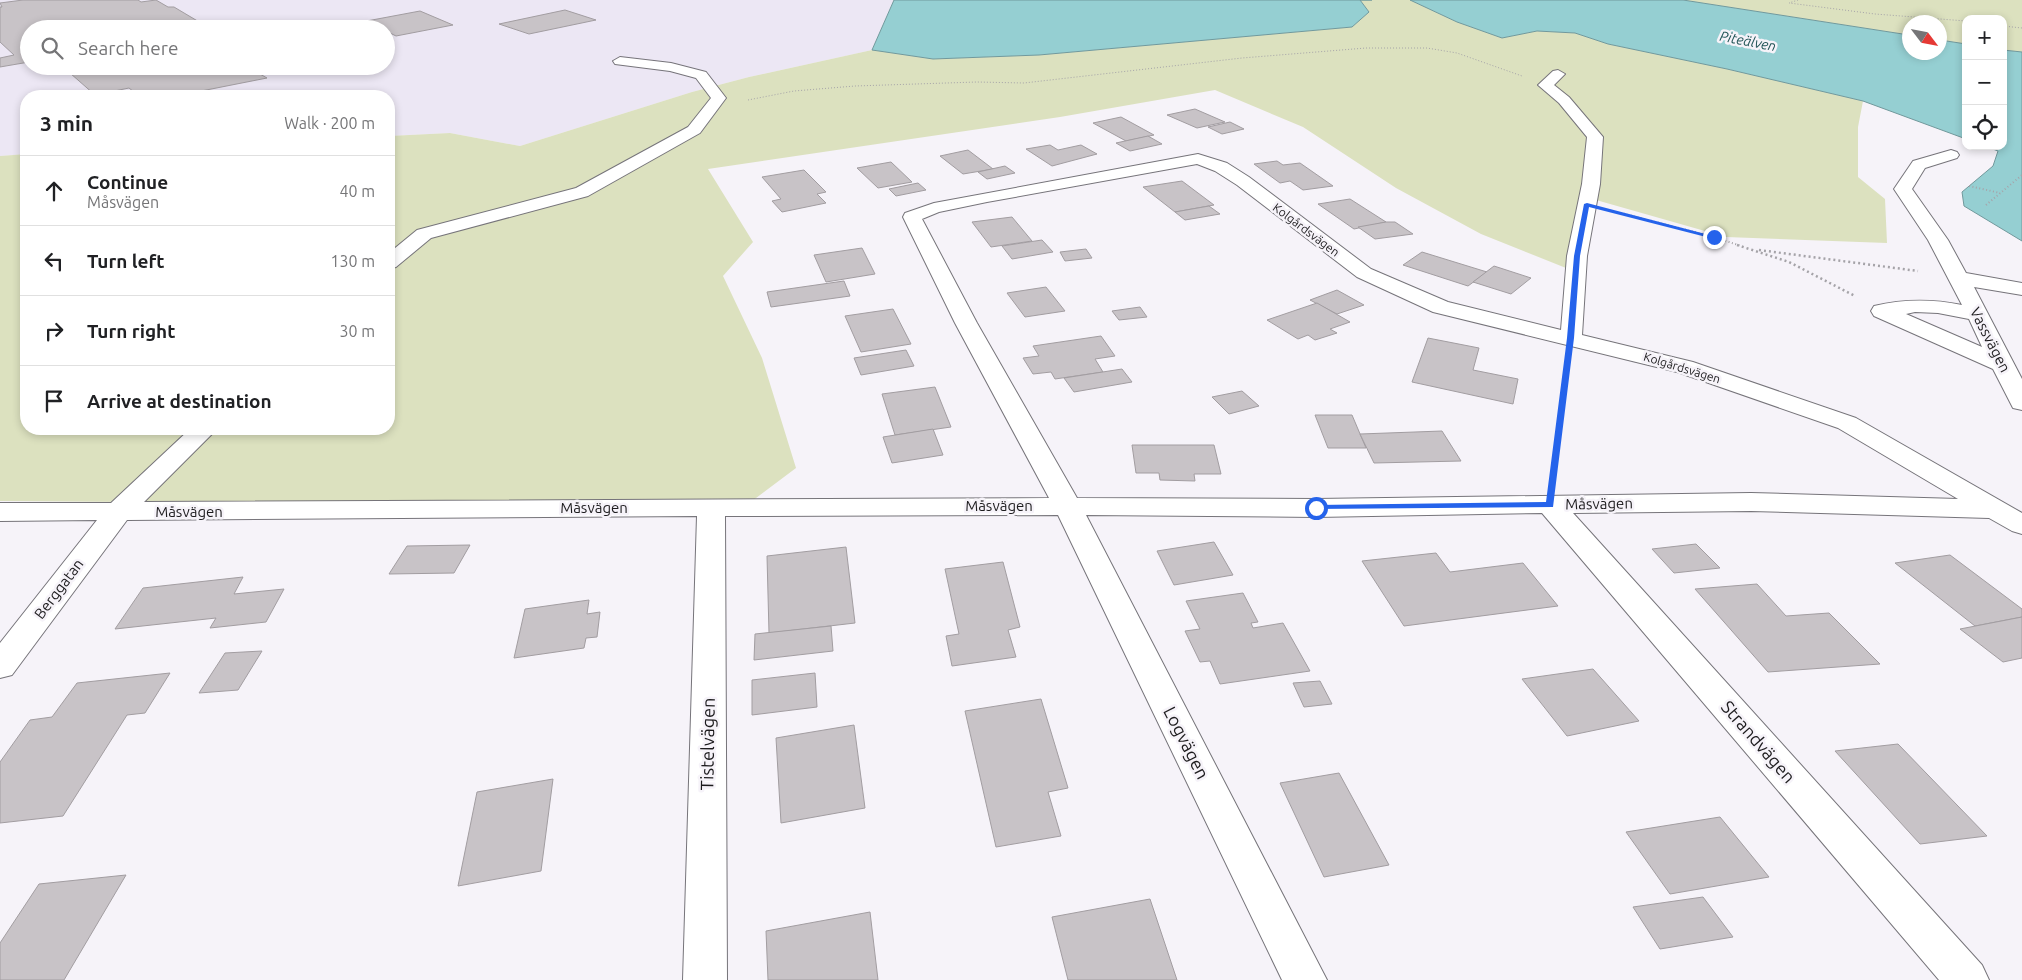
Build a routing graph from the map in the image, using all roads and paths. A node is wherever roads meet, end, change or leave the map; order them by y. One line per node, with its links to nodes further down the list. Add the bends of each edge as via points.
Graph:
1 (1798, 0): 2 (path, via 1789,3)
2 (1962, 21)
3 (2007, 26): 4 (path)
4 (2022, 28)
5 (620, 61): 7 (street, via 671,67 701,75 719,98)
6 (1551, 80): 7 (path, via 1457,53 1427,48 1366,48 1242,58 1024,83 907,84 794,92); 12 (street, via 1594,137)
7 (713, 106): 15 (street, via 694,130 582,192 424,234)
8 (1951, 156): 16 (street, Vassvägen, via 1919,165 1903,189)
9 (2022, 175): 11 (path)
10 (1969, 186): 11 (path)
11 (2000, 193): 13 (path)
12 (1587, 204): 14 (path); 20 (street, via 1577,256)
13 (1986, 205)
14 (1750, 249): 16 (path); 18 (path, via 1790,262)
15 (395, 258)
16 (1959, 278): 17 (street); 19 (street, Vassvägen)
17 (2022, 289)
18 (1882, 311): 19 (street, via 1914,306); 21 (street)
19 (1977, 314): 21 (street, Vassvägen)
20 (1571, 338): 24 (path); 25 (street, Kolgårdsvägen, via 1441,308 1364,273 1243,181 1221,167 1198,159 978,199 912,216 966,323); 27 (street, Kolgårdsvägen, via 1685,367 1847,424)
21 (2004, 366): 22 (street, Vassvägen)
22 (2022, 403)
23 (198, 435): 29 (street, Berggatan)
24 (1550, 505): 25 (street, Måsvägen, via 1316,508); 27 (street, Måsvägen, via 1751,502); 34 (street, Strandvägen)
25 (1068, 506): 26 (street, Måsvägen); 33 (street, Logvägen)
26 (711, 507): 29 (street, Måsvägen); 32 (street, Tistelvägen)
27 (2010, 508): 30 (street)
28 (0, 512): 29 (street, Måsvägen)
29 (118, 512): 31 (street, Berggatan)
30 (2022, 525)
31 (0, 666)
32 (705, 980)
33 (1305, 980)
34 (1967, 980)

